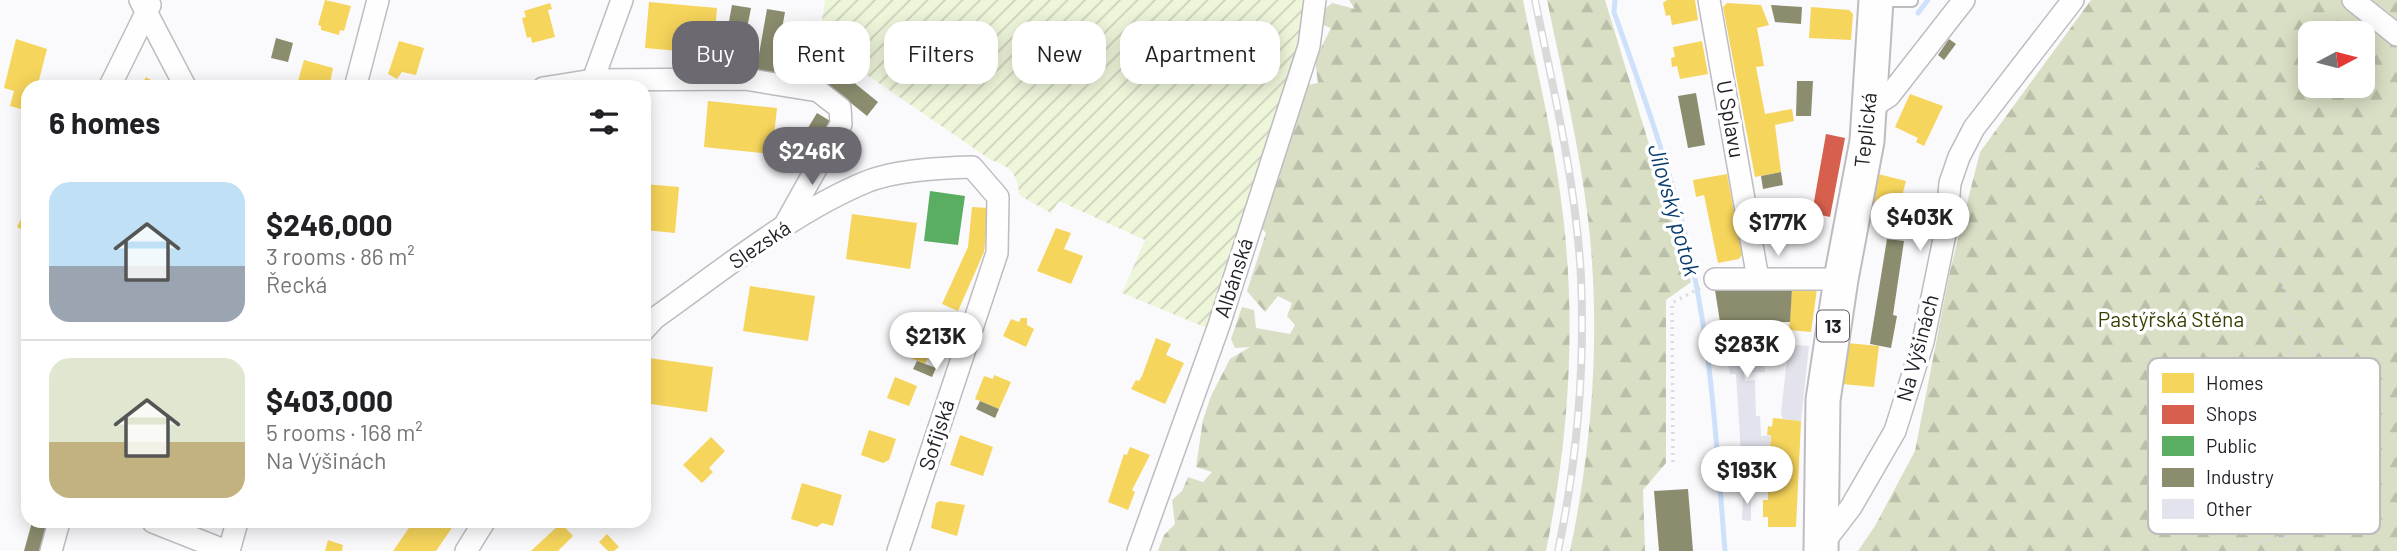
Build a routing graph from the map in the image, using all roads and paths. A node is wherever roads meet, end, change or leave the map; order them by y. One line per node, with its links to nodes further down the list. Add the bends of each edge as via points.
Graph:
1 (378, 0): 15 (street)
2 (622, 0): 16 (street)
3 (1315, 0): 44 (street, Albánská, via 1309,47 1227,302)
4 (1709, 0): 23 (street, U Splavu)
5 (1866, 0): 6 (street)
6 (1876, 0): 10 (lane); 18 (main road, Teplická / 13)
7 (1964, 0): 18 (street, via 1889,96)
8 (2073, 0): 39 (street, Na Výšinách, via 1974,128 1959,157 1950,183 1946,229 1923,342 1895,432)
9 (2353, 0): 12 (street)
10 (1912, 1)
11 (146, 4): 13 (street); 14 (street)
12 (2397, 35)
13 (113, 80)
14 (182, 80)
15 (357, 80)
16 (592, 80)
17 (651, 82): 21 (street, via 745,79 818,91 839,108 841,124)
18 (1870, 108): 24 (main road, Teplická / 13)
19 (2266, 146): 25 (path, via 2254,175)
20 (998, 197): 21 (street, Slezská, via 972,167 938,168 868,181); 43 (street, Sofijská, via 997,253)
21 (783, 228): 26 (street, Slezská)
22 (1715, 279): 23 (street); 33 (path, via 1672,303)
23 (1758, 279): 24 (street)
24 (1841, 279): 39 (main road, Teplická / 13, via 1823,400)
25 (2291, 315): 27 (path); 28 (path)
26 (651, 322)
27 (2289, 358)
28 (2321, 358)
29 (2341, 358): 30 (path, via 2345,347)
30 (2354, 358)
31 (2380, 388): 32 (path)
32 (2397, 408)
33 (1673, 462)
34 (57, 528): 40 (street)
35 (169, 528): 41 (street)
36 (235, 528): 41 (street)
37 (480, 528): 42 (street)
38 (2285, 536): 45 (path, via 2241,546); 46 (path)
39 (1821, 549)
40 (51, 551)
41 (228, 551)
42 (466, 551)
43 (898, 551)
44 (1138, 551)
45 (2239, 551)
46 (2291, 551)

